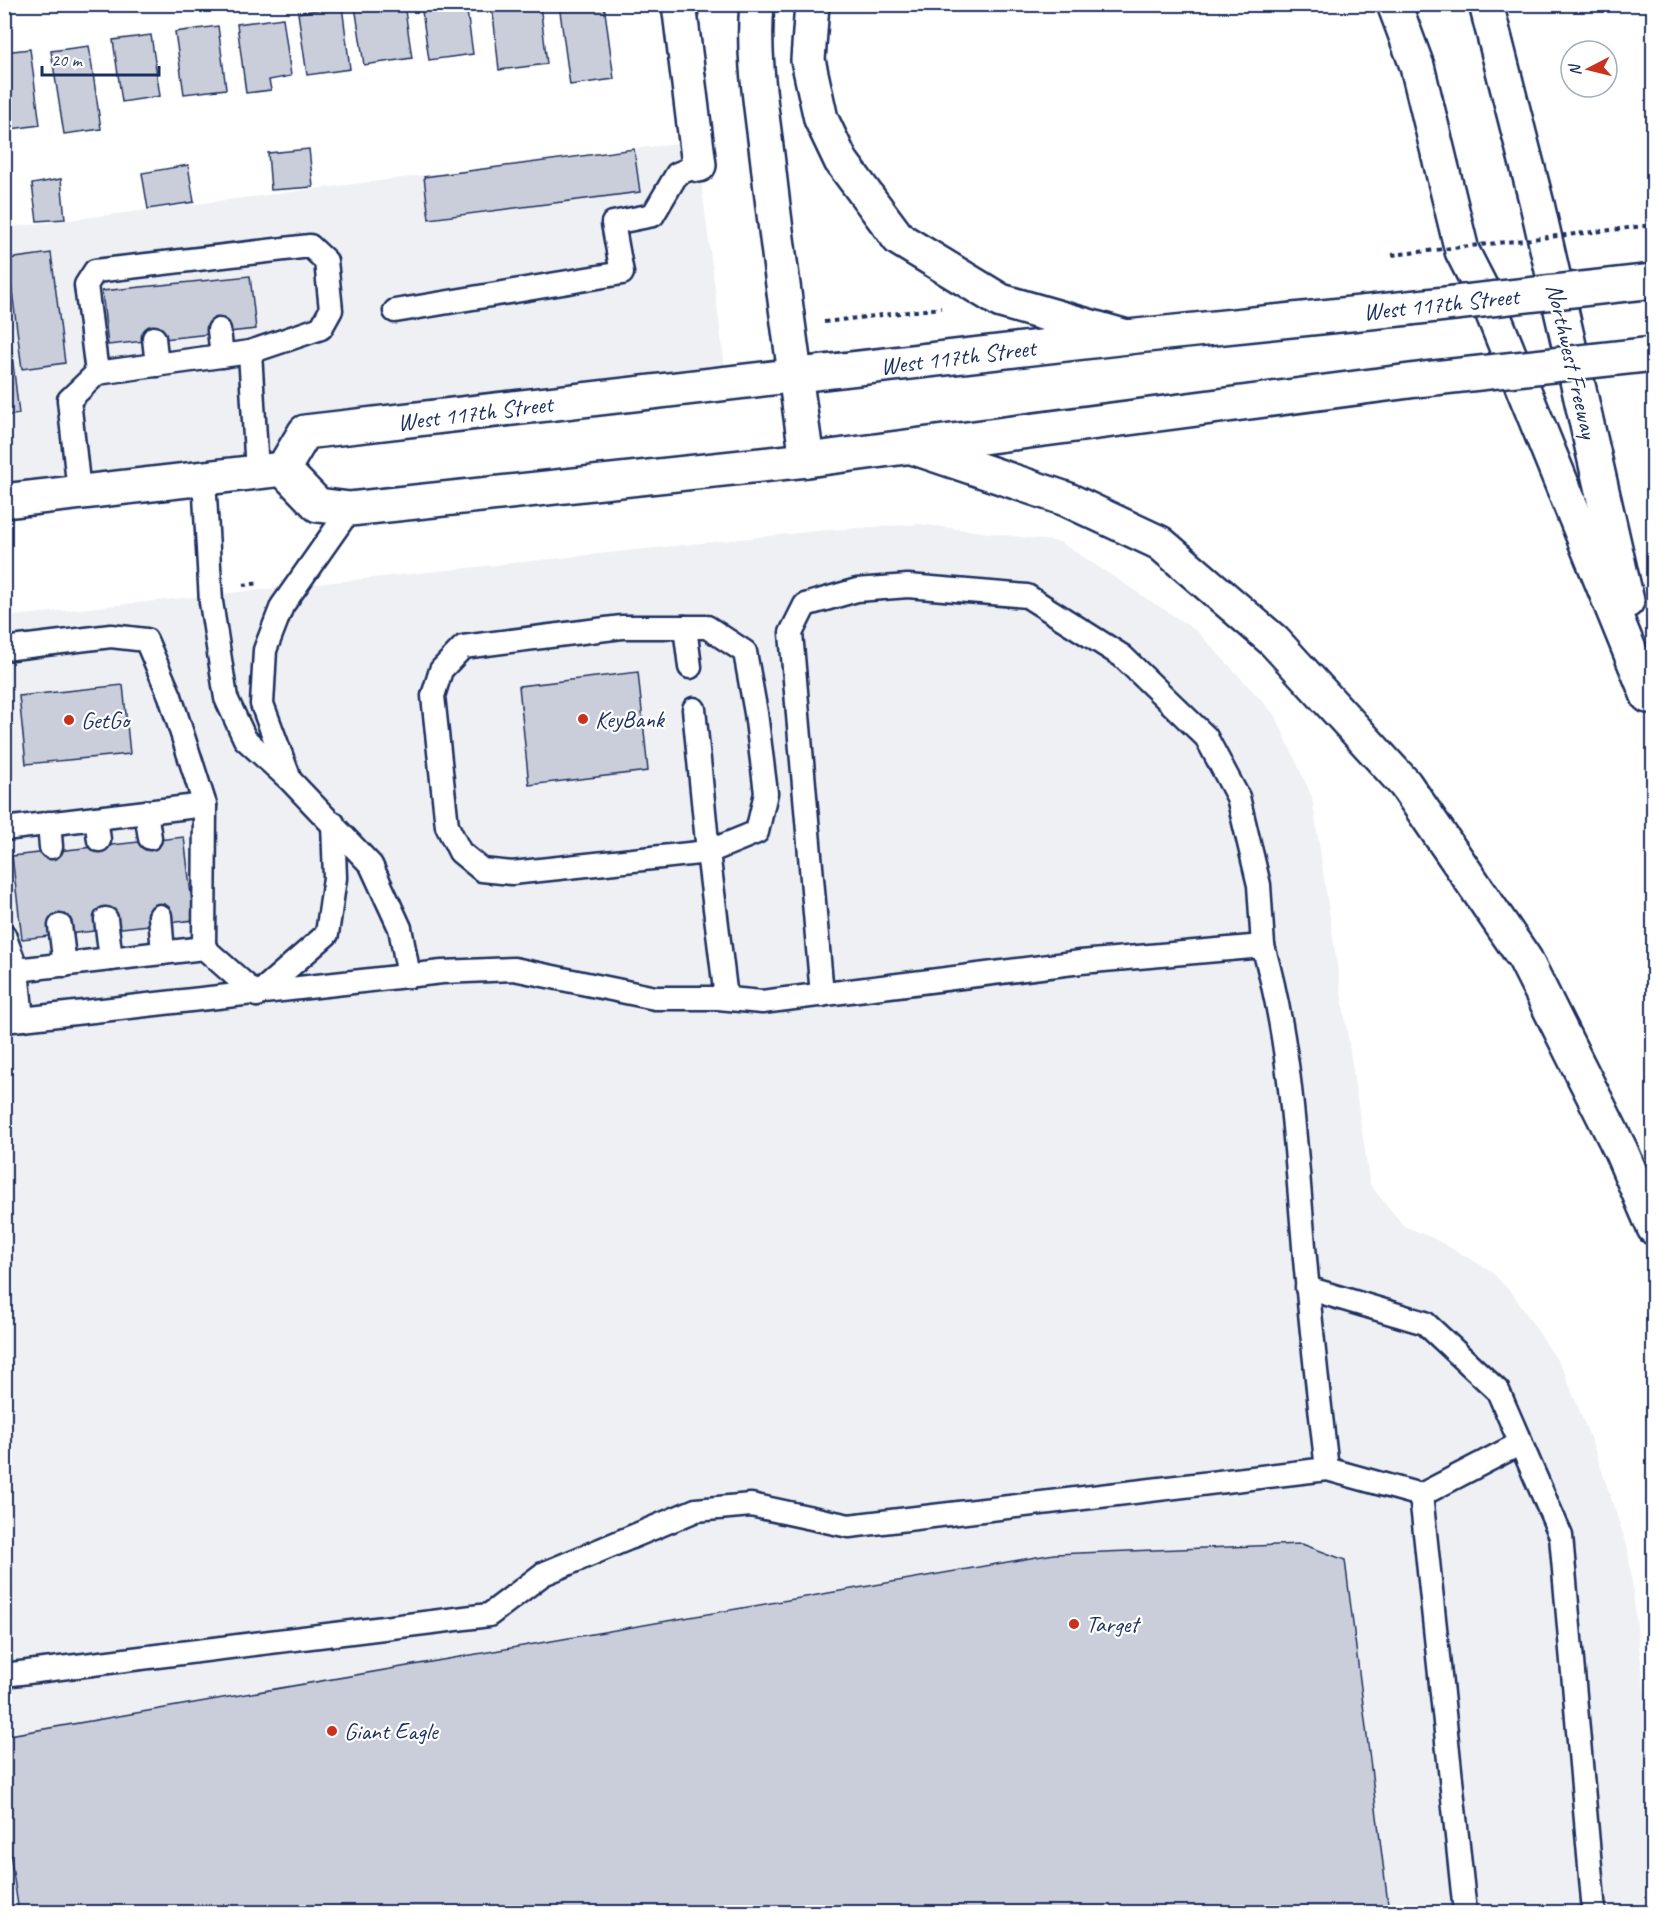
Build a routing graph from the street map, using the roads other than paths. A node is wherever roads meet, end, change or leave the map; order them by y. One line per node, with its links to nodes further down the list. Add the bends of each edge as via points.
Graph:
1 (680, 4): 6 (main road)
2 (757, 4): 17 (main road, via 757,62 786,327)
3 (812, 4): 10 (main road, via 808,60 821,119 841,161 899,239 1001,301)
4 (1394, 4): 28 (main road, via 1417,66 1462,251 1488,302)
5 (1486, 4): 28 (main road, Northwest Freeway, via 1537,204)
6 (699, 165): 8 (lane, via 677,174 653,215 613,223 622,273)
7 (1653, 281): 10 (main road, West 117th Street, bridge)
8 (395, 310)
9 (219, 330): 14 (lane)
10 (1127, 337): 17 (main road, West 117th Street)
11 (154, 338): 15 (lane)
12 (250, 352): 14 (lane); 16 (lane, via 321,328 331,310 326,261 309,246 211,266 146,274 95,271 86,285); 20 (lane)
13 (1653, 354): 18 (main road, bridge, via 1425,379)
14 (222, 356): 15 (lane)
15 (157, 365): 16 (lane)
16 (97, 373): 22 (lane, via 69,400)
17 (795, 376): 19 (main road); 20 (main road, West 117th Street, via 305,432)
18 (912, 447): 19 (main road); 54 (main road, via 1066,499 1160,543 1274,641 1405,784 1525,959 1622,1151)
19 (807, 460): 24 (main road)
20 (270, 470): 21 (main road); 24 (main road, via 318,505)
21 (204, 478): 22 (main road); 30 (lane, via 211,602 226,698 245,739)
22 (79, 492): 23 (main road)
23 (4, 501)
24 (350, 509): 30 (lane, via 282,606 265,650 262,704)
25 (685, 627): 27 (lane); 38 (lane, via 707,627 745,652 766,793 758,832); 38 (lane, via 622,627 463,647 441,670 433,696 447,826 460,852 482,870 512,873)
26 (4, 649): 31 (lane, via 111,636 146,640 170,696)
27 (690, 668)
28 (1651, 707)
29 (694, 709): 38 (lane)
30 (289, 779): 33 (lane)
31 (205, 805): 32 (lane); 44 (lane)
32 (146, 812): 34 (lane, via 97,829); 36 (lane)
33 (333, 822): 49 (lane, via 383,886 400,928); 50 (lane, via 335,878 327,934)
34 (49, 823): 35 (lane); 37 (lane)
35 (4, 829)
36 (150, 838)
37 (51, 847)
38 (708, 852): 52 (lane)
39 (159, 916): 45 (lane)
40 (106, 919): 46 (lane)
41 (60, 926): 47 (lane)
42 (4, 935): 48 (lane)
43 (1263, 946): 51 (lane, via 1081,962); 51 (lane, via 1259,885 1238,797 1206,737 1122,656 1027,596 908,586 857,590 806,604 791,633); 55 (lane, via 1293,1113)
44 (204, 948): 45 (lane); 50 (lane)
45 (164, 953): 46 (lane)
46 (111, 959): 47 (lane)
47 (65, 965): 48 (lane)
48 (17, 970): 53 (lane)
49 (409, 976): 50 (lane); 52 (lane, via 514,969 655,998)
50 (258, 994): 53 (lane)
51 (822, 995): 52 (lane, via 762,1002)
52 (726, 999)
53 (14, 1020)
54 (1653, 1228)
55 (1307, 1288): 56 (lane, via 1425,1323 1498,1391); 57 (lane)
56 (1521, 1443): 58 (lane); 61 (lane, via 1561,1536)
57 (1327, 1469): 58 (lane); 59 (lane, via 849,1526 751,1505 696,1510 543,1574 489,1615)
58 (1421, 1495): 60 (lane)
59 (4, 1675)
60 (1465, 1912)
61 (1594, 1912)

